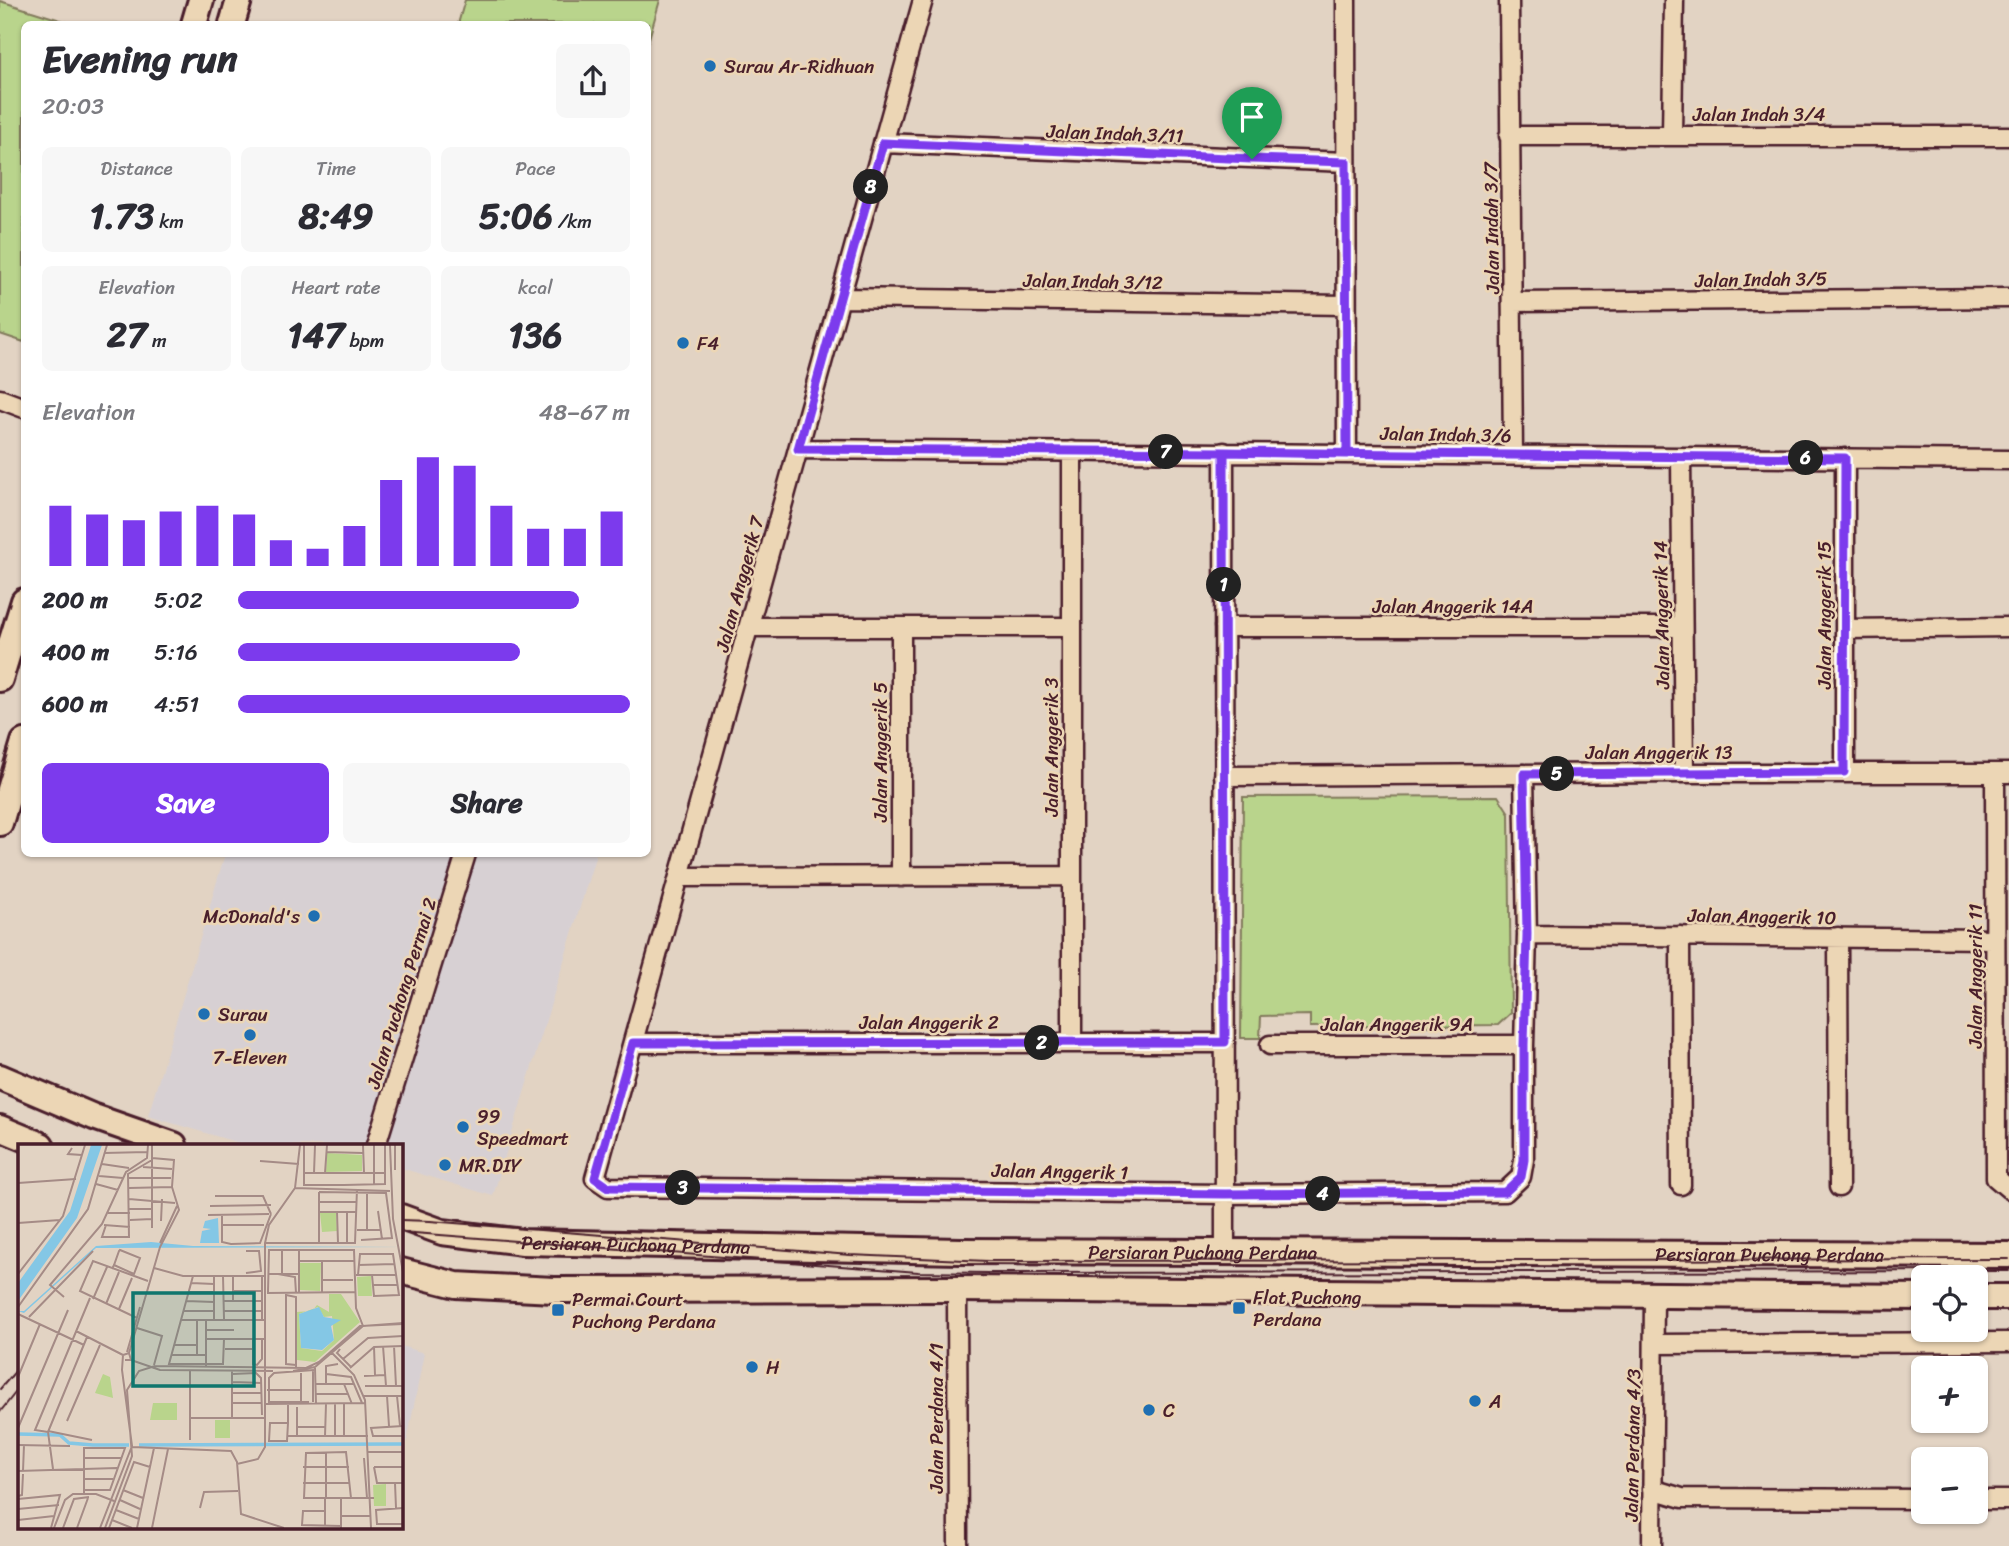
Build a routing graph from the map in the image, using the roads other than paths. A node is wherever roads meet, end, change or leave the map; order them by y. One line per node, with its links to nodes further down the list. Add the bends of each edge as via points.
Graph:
1 (201, 0): 7 (main road)
2 (239, 0): 8 (main road)
3 (923, 0): 12 (street, Jalan Anggerik 7)
4 (1346, 0): 13 (street)
5 (1509, 0): 10 (street, Jalan Indah 3/7)
6 (1674, 0): 9 (street)
7 (195, 21)
8 (233, 21)
9 (1672, 135): 10 (street, Jalan Indah 3/4); 11 (street, Jalan Indah 3/4)
10 (1509, 136): 16 (street, Jalan Indah 3/7)
11 (2009, 136)
12 (883, 143): 13 (street, Jalan Indah 3/11); 14 (street, Jalan Anggerik 7)
13 (1346, 162): 17 (street)
14 (840, 298): 17 (street, Jalan Indah 3/12); 20 (street, Jalan Anggerik 7)
15 (2009, 298): 16 (street, Jalan Indah 3/5)
16 (1513, 302): 24 (street, Jalan Indah 3/7)
17 (1346, 305): 23 (street)
18 (0, 399): 19 (street)
19 (21, 407)
20 (798, 449): 21 (street, Jalan Indah 3/6); 29 (street, Jalan Anggerik 7)
21 (1072, 451): 22 (street, Jalan Indah 3/6); 31 (street, Jalan Anggerik 3)
22 (1224, 452): 23 (street, Jalan Indah 3/6); 32 (street)
23 (1347, 454): 24 (street, Jalan Indah 3/6)
24 (1513, 455): 25 (street, Jalan Indah 3/6)
25 (1681, 457): 26 (street, Jalan Indah 3/6); 33 (street, Jalan Anggerik 14)
26 (1845, 458): 27 (street, Jalan Indah 3/6); 35 (street, Jalan Anggerik 15)
27 (2009, 460)
28 (21, 611): 36 (main road)
29 (749, 626): 30 (street); 45 (street, Jalan Anggerik 7)
30 (901, 626): 31 (street); 46 (street, Jalan Anggerik 5)
31 (1072, 626): 47 (street, Jalan Anggerik 3)
32 (1224, 626): 33 (street, Jalan Anggerik 14A); 42 (street)
33 (1682, 626): 39 (street, Jalan Anggerik 14)
34 (2009, 627): 35 (street)
35 (1844, 629): 38 (street, Jalan Anggerik 15)
36 (0, 679)
37 (21, 752): 43 (main road)
38 (1844, 772): 39 (street, Jalan Anggerik 13); 40 (street, Jalan Anggerik 13)
39 (1684, 773): 41 (street, Jalan Anggerik 13)
40 (2002, 773): 51 (street, Jalan Anggerik 11)
41 (1524, 774): 42 (street, Jalan Anggerik 13); 48 (street)
42 (1224, 776): 52 (street)
43 (0, 823)
44 (465, 857): 61 (street, Jalan Puchong Permai 2)
45 (679, 877): 46 (street); 53 (street, Jalan Anggerik 7)
46 (901, 877): 47 (street)
47 (1072, 877): 54 (street, Jalan Anggerik 3)
48 (1527, 934): 49 (street, Jalan Anggerik 10); 56 (street)
49 (1680, 936): 50 (street, Jalan Anggerik 10); 64 (street)
50 (1838, 937): 51 (street, Jalan Anggerik 10); 65 (street)
51 (1996, 939): 63 (street, Jalan Anggerik 11)
52 (1225, 1042): 54 (street, Jalan Anggerik 2); 66 (street)
53 (633, 1043): 54 (street, Jalan Anggerik 2); 62 (street, Jalan Anggerik 7)
54 (1072, 1043)
55 (1270, 1045): 56 (street, Jalan Anggerik 9A)
56 (1524, 1045): 66 (street, Jalan Anggerik 1, via 1524,1160 1521,1177 1505,1192)
57 (0, 1077): 60 (main road)
58 (0, 1128): 59 (main road)
59 (39, 1144)
60 (171, 1144)
61 (376, 1144)
62 (595, 1178): 66 (street, Jalan Anggerik 1, via 608,1187)
63 (2003, 1184)
64 (1681, 1185)
65 (1839, 1186)
66 (1225, 1194): 68 (street)
67 (402, 1217): 68 (main road, Persiaran Puchong Perdana, via 442,1231 523,1242)
68 (1225, 1252): 69 (main road, Persiaran Puchong Perdana)
69 (2009, 1255)
70 (402, 1270): 71 (main road, Persiaran Puchong Perdana, via 456,1285 554,1290)
71 (957, 1289): 72 (main road, Persiaran Puchong Perdana); 82 (street, Jalan Perdana 4/1)
72 (1654, 1296): 73 (main road, Persiaran Puchong Perdana); 77 (street, Jalan Perdana 4/3)
73 (1911, 1297)
74 (1988, 1297): 75 (main road)
75 (2009, 1297)
76 (2009, 1342): 77 (street)
77 (1655, 1344): 78 (street, Jalan Perdana 4/3)
78 (1652, 1489): 79 (street, via 1682,1498); 83 (street, Jalan Perdana 4/3)
79 (1911, 1499)
80 (1988, 1500): 81 (street)
81 (2009, 1500)
82 (958, 1546)
83 (1651, 1546)

